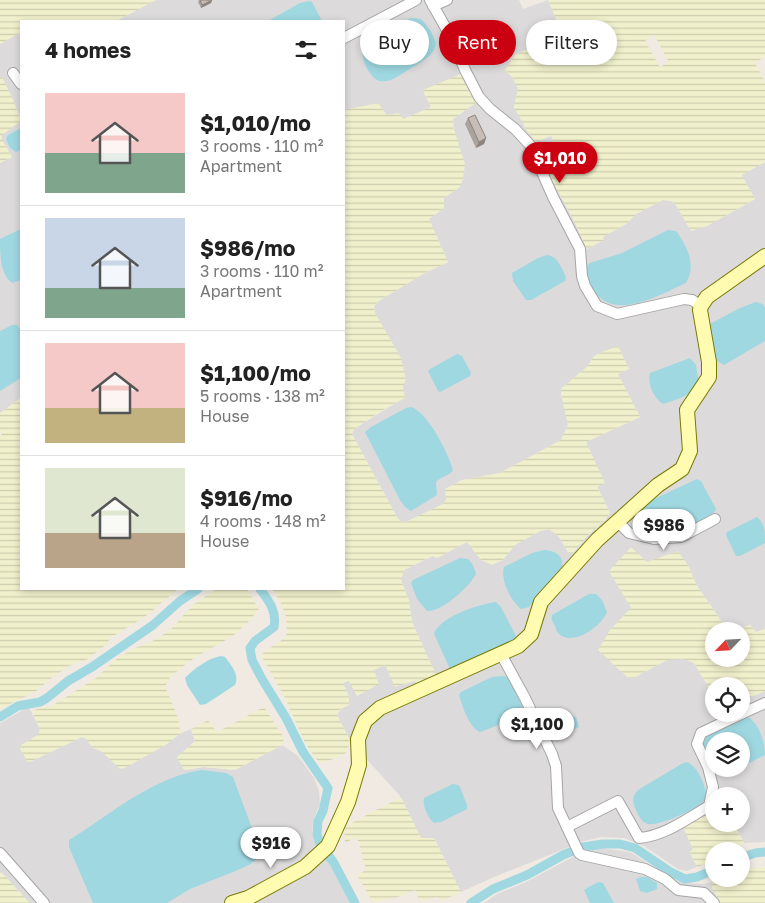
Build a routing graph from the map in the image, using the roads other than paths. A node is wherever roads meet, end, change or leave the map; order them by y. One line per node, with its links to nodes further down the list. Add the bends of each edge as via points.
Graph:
1 (416, 0): 4 (street)
2 (447, 0): 3 (street)
3 (432, 3): 8 (street, via 480,97 530,145 580,249 582,276 596,306 617,314 684,299)
4 (345, 37)
5 (13, 73): 6 (street)
6 (20, 83)
7 (765, 256): 8 (main road, via 707,298)
8 (701, 306): 10 (main road, via 709,377 687,410 690,451 682,469)
9 (715, 519): 10 (street, via 681,537 654,539 629,533)
10 (617, 521): 11 (main road, via 541,602 531,634 518,646)
11 (501, 654): 15 (street, via 552,754 556,766 558,808); 18 (main road, via 380,708 365,721 358,738 359,765 348,802 324,850 305,867 248,898)
12 (765, 703): 13 (street)
13 (750, 710)
14 (724, 722): 15 (street, via 701,733 697,744 713,787 709,806 651,837 639,838 618,801)
15 (567, 827): 19 (street, via 578,853 645,869 678,890 704,893)
16 (0, 853): 17 (street)
17 (44, 903)
18 (232, 903)
19 (714, 903)

